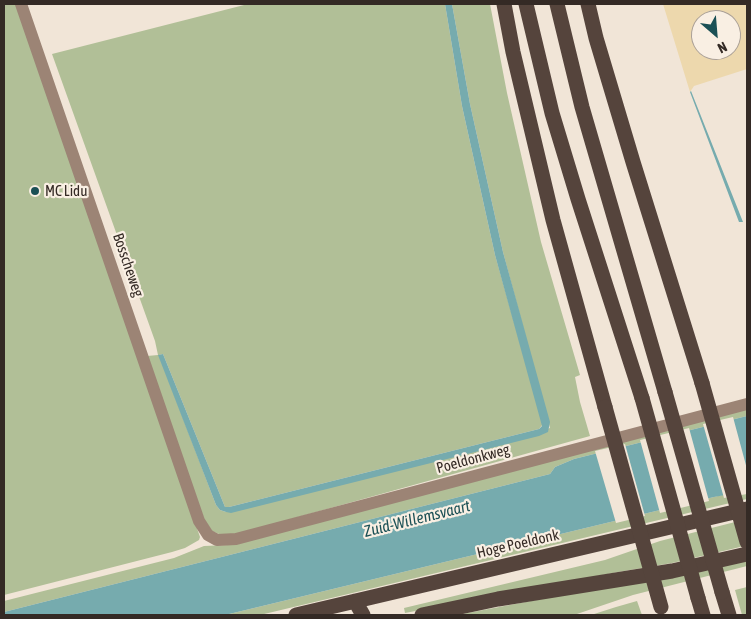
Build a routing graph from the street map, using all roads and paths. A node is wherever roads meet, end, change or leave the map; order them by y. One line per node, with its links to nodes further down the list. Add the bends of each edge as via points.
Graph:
1 (21, 4): 8 (street, Bosscheweg, via 199,521)
2 (504, 4): 12 (highway, bridge, via 553,220)
3 (526, 4): 16 (highway, bridge, via 552,113 642,398)
4 (557, 4): 17 (highway, bridge, via 584,116)
5 (588, 4): 9 (highway, bridge, via 632,162 702,383)
6 (747, 404): 8 (street, Poeldonkweg, via 236,539 217,540)
7 (747, 509): 11 (highway, Hoge Poeldonk)
8 (208, 535)
9 (747, 542)
10 (747, 554): 15 (highway, via 672,571 498,599)
11 (354, 608): 13 (highway, Hoge Poeldonk); 14 (highway)
12 (662, 611)
13 (296, 615)
14 (363, 615)
15 (422, 615)
16 (703, 615)
17 (729, 615)

